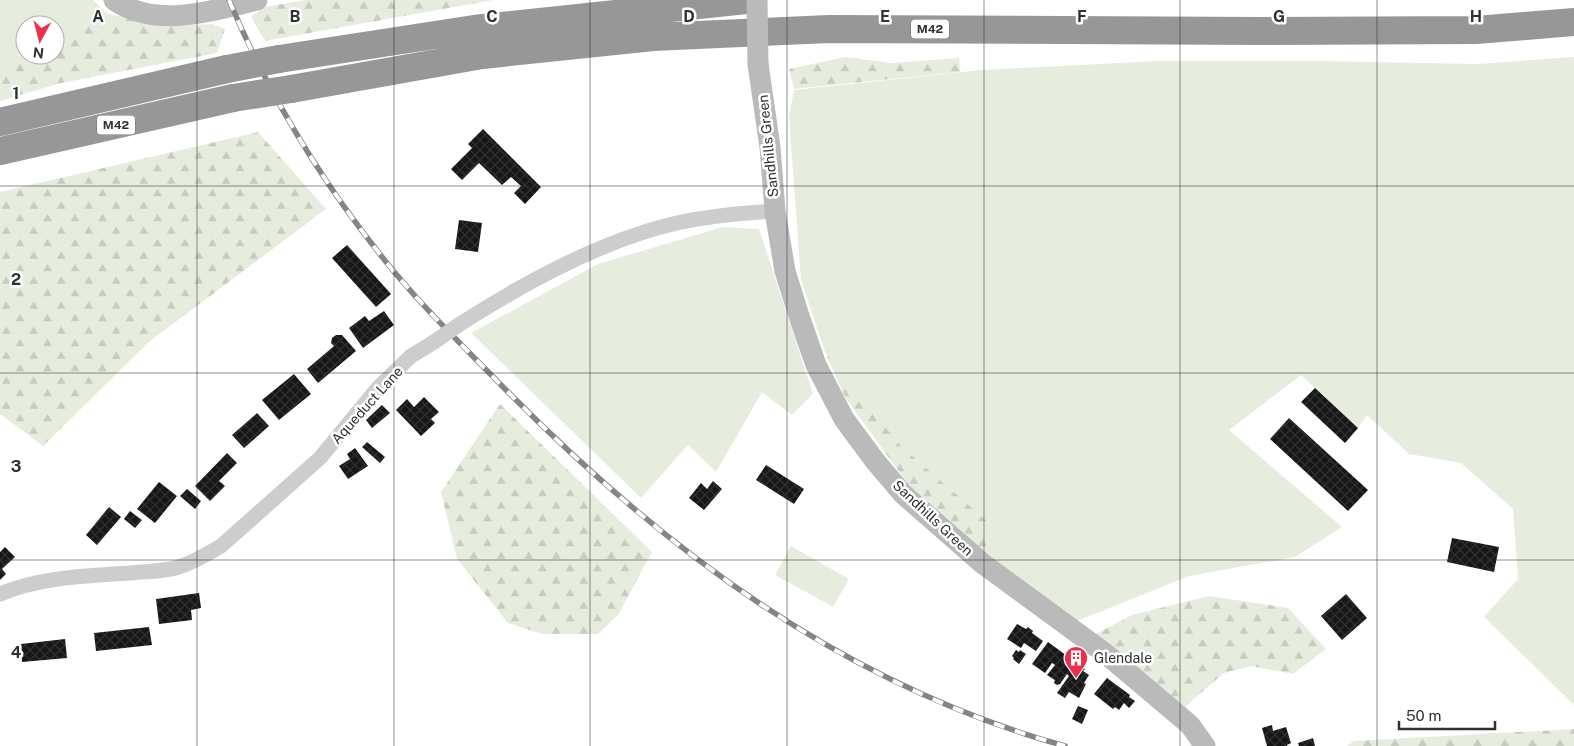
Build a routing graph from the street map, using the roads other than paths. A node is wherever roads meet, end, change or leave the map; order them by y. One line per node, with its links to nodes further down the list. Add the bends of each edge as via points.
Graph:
1 (114, 0): 2 (street, via 139,12 174,15)
2 (257, 0)
3 (746, 0): 6 (highway, M42, bridge, via 474,29 279,59)
4 (756, 0): 8 (street, Sandhills Green, bridge, via 758,64)
5 (1574, 22): 7 (highway, M42, bridge, via 1476,30 829,29 653,37 482,56 233,98)
6 (0, 122)
7 (0, 152)
8 (775, 211): 9 (street, Aqueduct Lane, bridge, via 701,219 642,234 593,252 525,285 460,324 411,356 377,390 320,458 221,546 202,557 159,572 56,579); 10 (street, Sandhills Green, via 785,271 816,365 844,419 875,461 903,494 974,557 1106,654 1190,725)
9 (0, 594)
10 (1205, 746)

